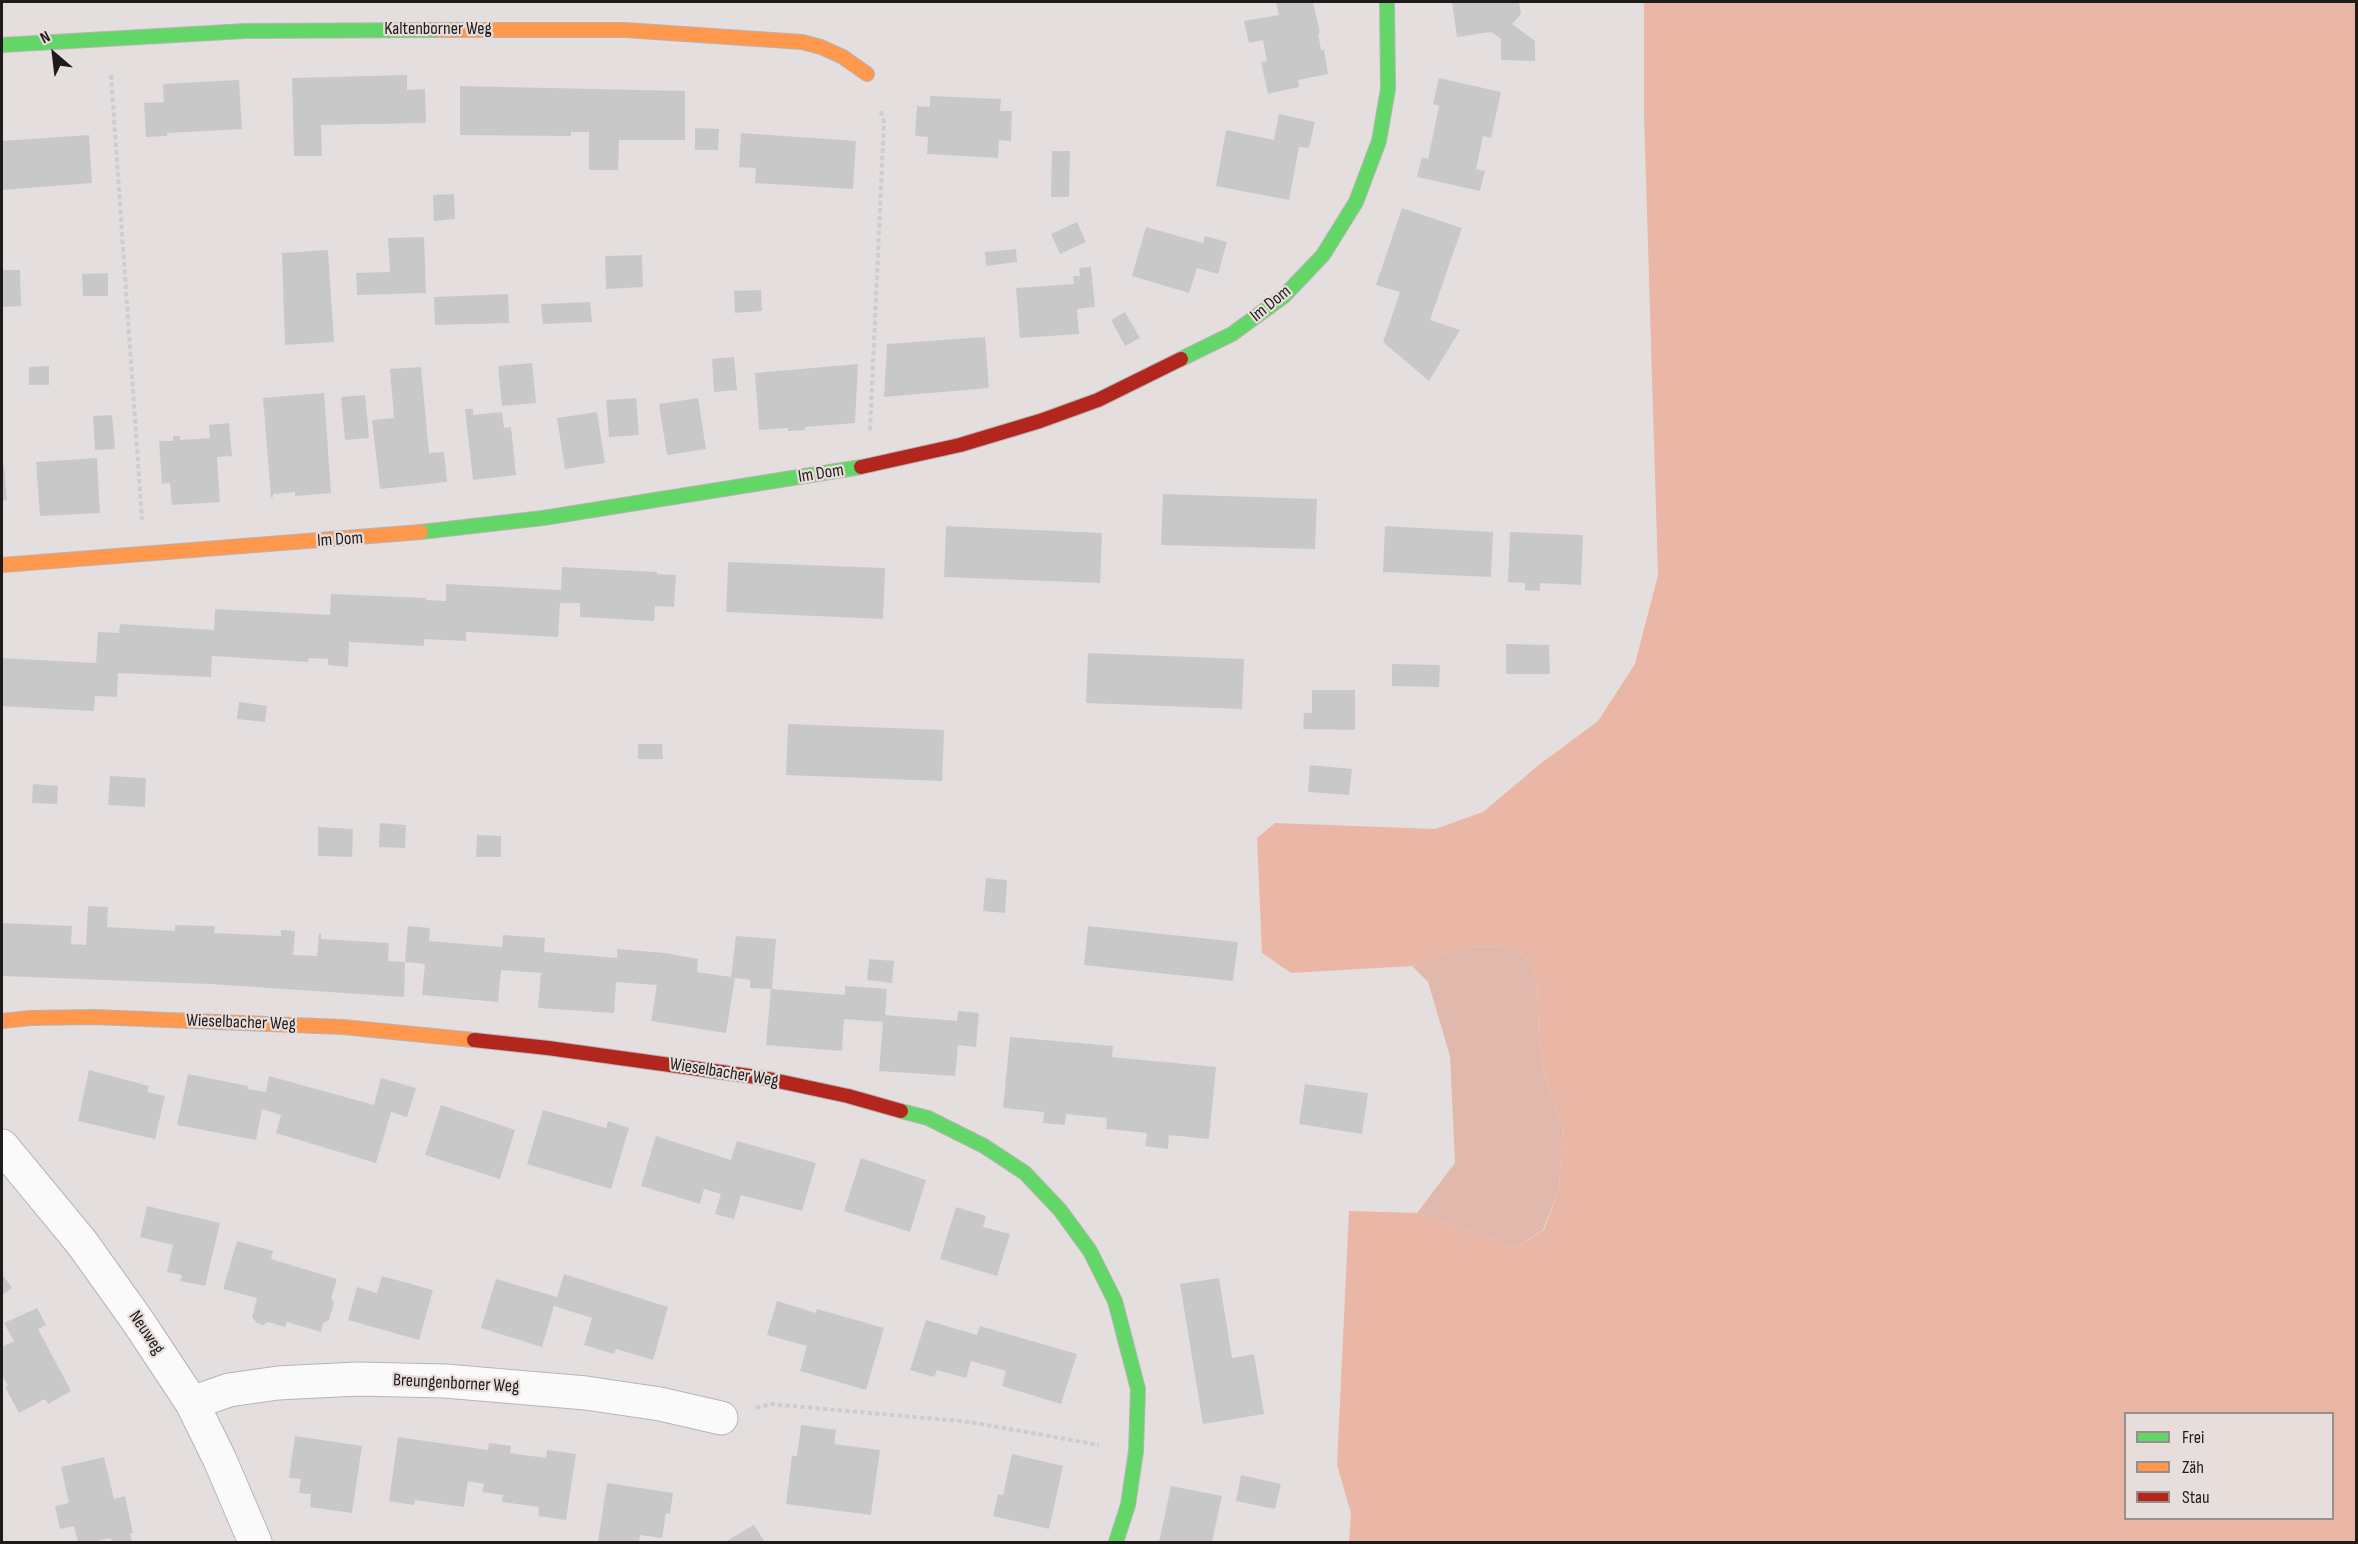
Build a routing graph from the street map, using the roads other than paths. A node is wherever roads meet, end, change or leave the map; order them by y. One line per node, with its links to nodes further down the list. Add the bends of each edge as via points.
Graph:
1 (1387, 2): 4 (street, Im Dom, via 1388,89 1378,141 1356,202 1323,255 1284,296 1232,334 1098,400 960,445 868,466 543,518 381,537)
2 (2, 45): 3 (street, Kaltenborner Weg, via 245,31 625,30 802,42 843,57)
3 (867, 74)
4 (2, 565)
5 (2, 1021): 10 (street, Wieselbacher Weg, via 94,1017 331,1027 513,1045 764,1078 928,1118 984,1146 1025,1173 1060,1210 1090,1251 1115,1301 1138,1389 1136,1451 1128,1505)
6 (2, 1146): 7 (street, Neuweg, via 82,1243)
7 (192, 1403): 8 (street, Breungenborner Weg, via 229,1390 357,1378 586,1393); 9 (street, Neuweg)
8 (721, 1418)
9 (255, 1542)
10 (1116, 1542)

